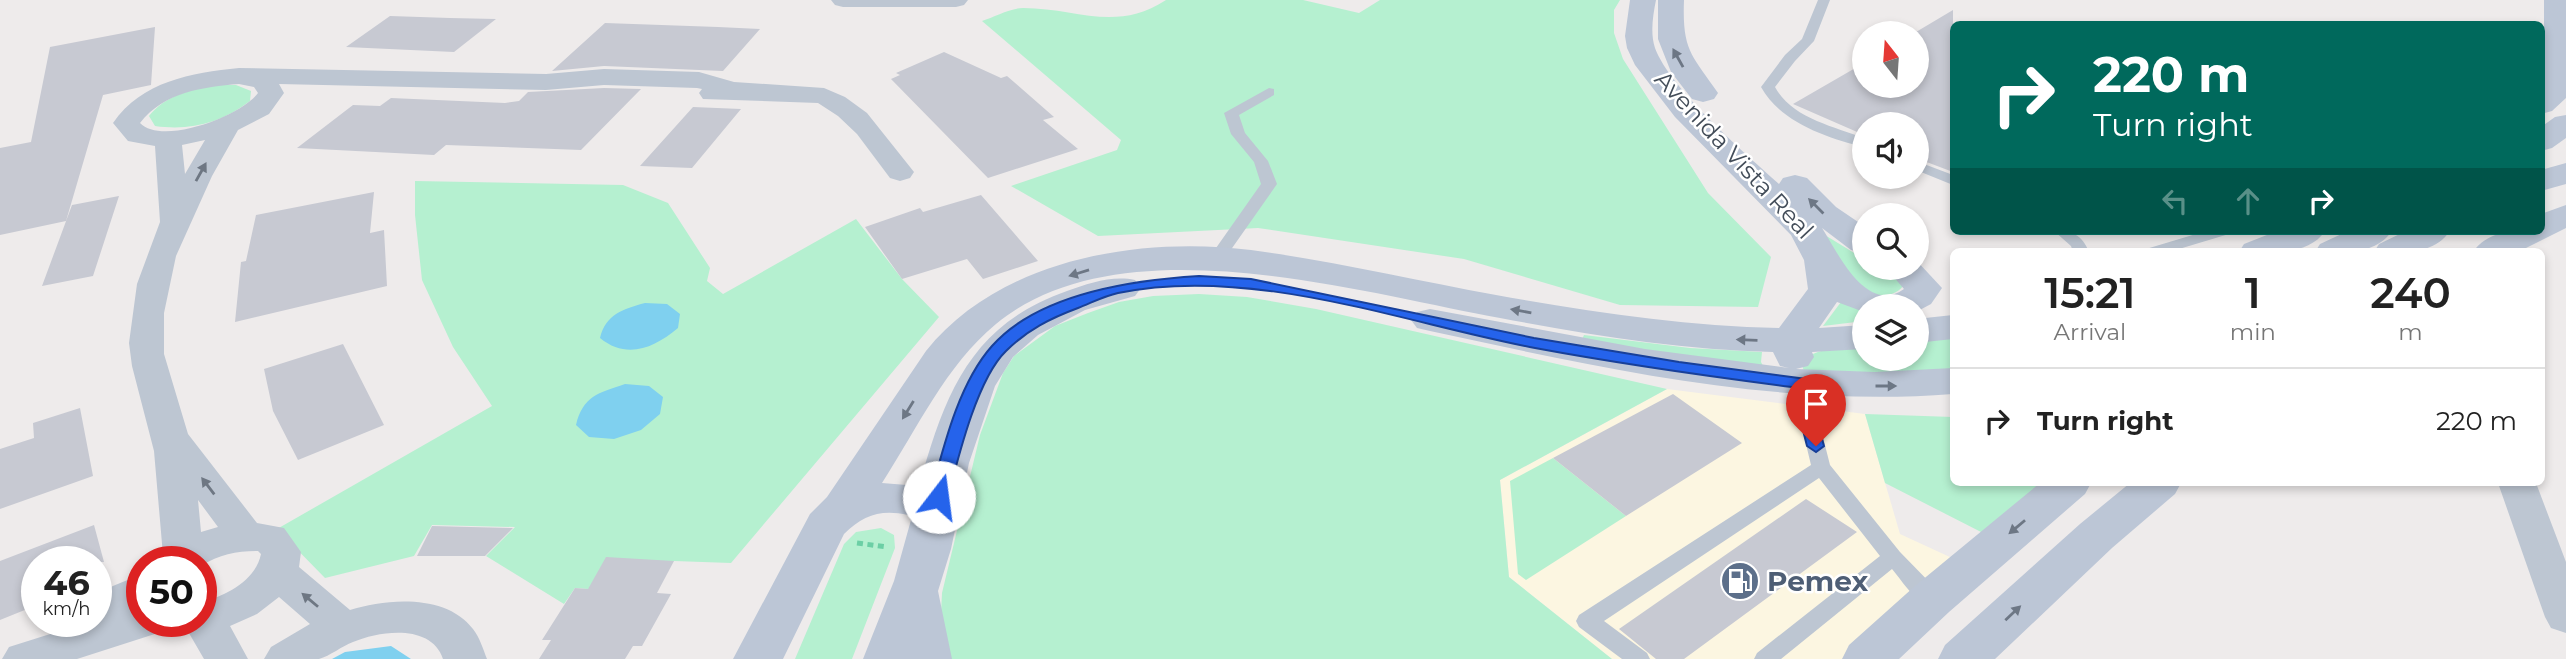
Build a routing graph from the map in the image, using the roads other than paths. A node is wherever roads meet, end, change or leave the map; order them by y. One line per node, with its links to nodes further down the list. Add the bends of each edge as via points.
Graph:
1 (843, 0): 2 (street)
2 (956, 0)
3 (1643, 0): 41 (main road, Avenida Vista Real, via 1638,20 1642,50 1665,88 1796,219 1814,241)
4 (1671, 0): 27 (main road, Avenida Vista Real, one-way to 4, via 1824,214 1694,84 1673,51 1668,23)
5 (1824, 0): 17 (lane, via 1808,41 1768,87 1772,99 1784,110)
6 (2560, 5): 10 (main road, via 2559,77)
7 (239, 76): 8 (street); 11 (street, via 264,81 271,93); 16 (street, via 165,91 136,107 126,123 138,135)
8 (365, 78): 11 (street, via 288,93); 20 (street, via 546,82 593,94 686,96 732,90 824,96 837,102 877,139)
9 (1269, 92): 40 (lane, via 1231,113 1238,134 1261,161 1269,184)
10 (2545, 101)
11 (258, 110): 15 (street)
12 (2566, 117): 13 (main road)
13 (2545, 120)
14 (2566, 124): 18 (main road)
15 (227, 125): 16 (street); 25 (street, one-way to 15)
16 (169, 138): 25 (street)
17 (1852, 138)
18 (2545, 138)
19 (1929, 170): 22 (lane)
20 (900, 172)
21 (2566, 173): 23 (main road)
22 (1950, 179)
23 (2545, 180)
24 (2566, 215): 26 (main road)
25 (174, 220): 51 (street, via 152,288 146,346)
26 (2545, 225)
27 (1852, 234)
28 (2067, 235): 34 (lane)
29 (2209, 235): 35 (lane)
30 (2298, 235): 36 (main road)
31 (2367, 235): 37 (main road)
32 (2425, 235): 38 (main road)
33 (2524, 235): 39 (main road)
34 (2080, 248)
35 (2166, 248)
36 (2267, 248)
37 (2341, 248)
38 (2400, 248)
39 (2499, 248)
40 (1217, 258): 48 (main road, one-way to 40, via 1638,330); 56 (main road, one-way to 56, via 1095,268 1013,297 985,316 957,338 939,362)
41 (1826, 268): 43 (main road, via 1863,301 1911,302 1923,288); 48 (main road, Avenida Vista Real, via 1827,290)
42 (1929, 274): 44 (main road)
43 (1915, 280)
44 (1950, 281)
45 (1950, 327): 46 (main road)
46 (1929, 330)
47 (1852, 338): 48 (main road)
48 (1790, 341): 50 (main road)
49 (1950, 381): 50 (main road, one-way to 49, via 1894,387)
50 (1800, 382): 52 (lane); 60 (main road, via 1534,343 1251,284 1199,280 1112,290 1041,316 998,349 983,371 956,433)
51 (171, 438): 57 (street, one-way to 51); 58 (street)
52 (1821, 467): 61 (lane); 78 (lane, via 1587,621)
53 (2065, 486): 63 (main road, one-way to 63)
54 (2155, 486): 81 (main road, one-way to 54)
55 (2518, 486): 65 (street)
56 (831, 523): 60 (main road, via 882,497 899,496 925,504); 70 (main road)
57 (245, 535): 59 (street); 62 (street, via 270,538 281,552)
58 (180, 546)
59 (207, 546)
60 (924, 555): 76 (main road); 77 (main road)
61 (1893, 557): 63 (lane); 79 (lane)
62 (277, 572): 64 (street, via 260,591); 67 (street, one-way to 62)
63 (1932, 599): 80 (main road)
64 (217, 613)
65 (2566, 617)
66 (126, 627): 72 (street)
67 (343, 628): 74 (street); 75 (street, via 397,617 420,618 454,634 464,648)
68 (43, 637): 71 (street)
69 (214, 637): 73 (street)
70 (755, 652)
71 (0, 658)
72 (24, 659)
73 (226, 659)
74 (286, 659)
75 (465, 659)
76 (888, 659)
77 (927, 659)
78 (1639, 659)
79 (1765, 659)
80 (1867, 659)
81 (1963, 659)

